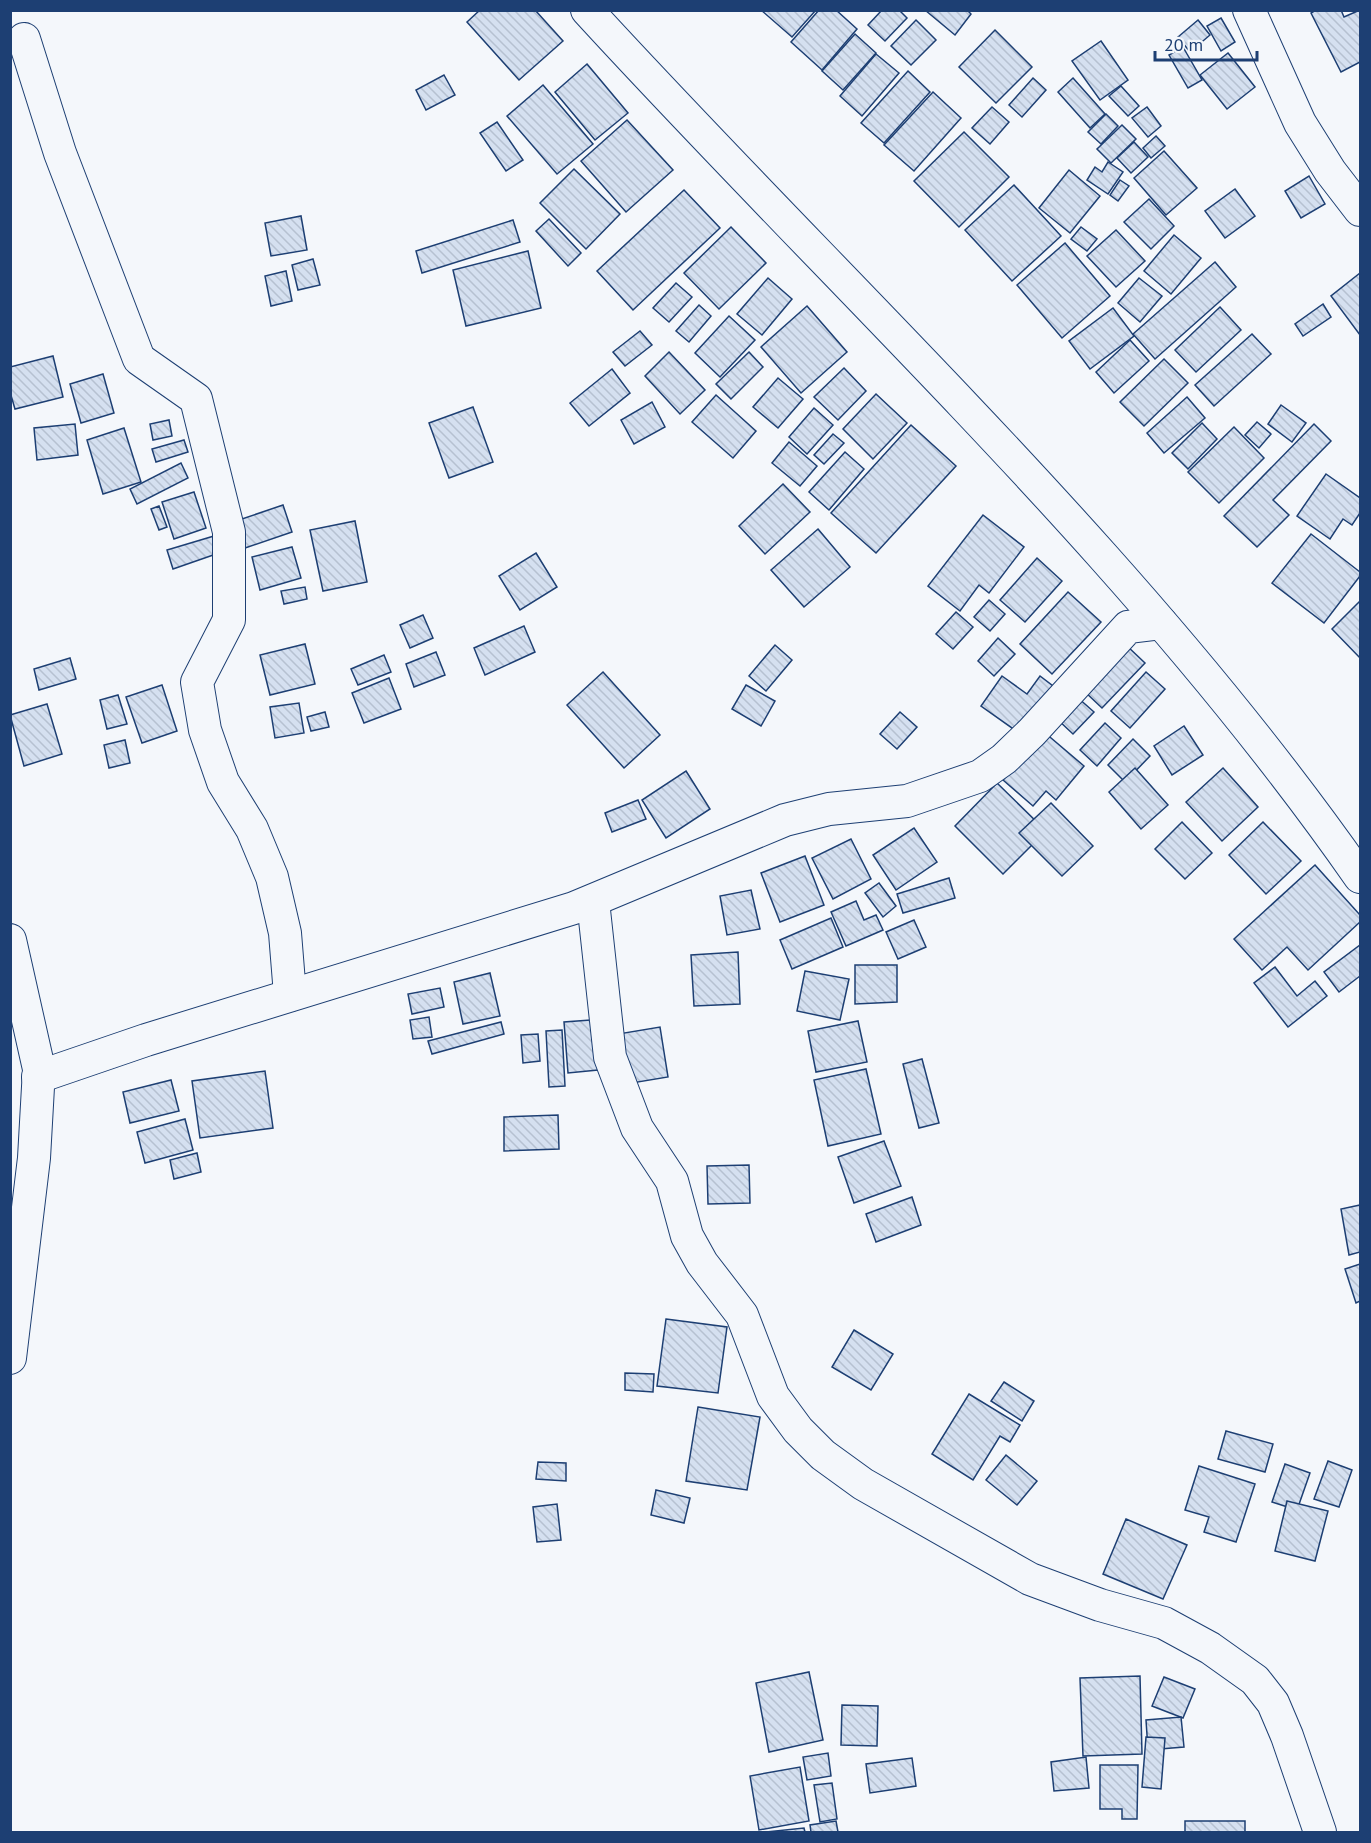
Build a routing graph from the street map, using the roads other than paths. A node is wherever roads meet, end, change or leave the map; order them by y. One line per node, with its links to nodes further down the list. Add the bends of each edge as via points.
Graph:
1 (587, 10): 5 (street, via 968,409)
2 (1249, 10): 4 (street, via 1300,123)
3 (24, 39): 9 (street, via 60,153 139,359 196,399 229,532 229,620 197,682 198,692 205,730 223,782 252,829 272,877 285,933)
4 (1360, 210)
5 (1161, 623): 6 (street, via 1296,787); 7 (street, via 1128,627 1032,732 980,776 907,801 829,809 785,820)
6 (1360, 877)
7 (593, 901): 9 (street); 12 (street, via 610,1057 633,1118 672,1181 687,1236 702,1263 742,1315 773,1396 798,1430 823,1455 863,1484 1030,1579 1164,1623 1210,1648 1255,1680 1273,1703)
8 (10, 940): 10 (street)
9 (290, 995): 10 (street)
10 (38, 1073): 11 (street, via 32,1180)
11 (10, 1358)
12 (1320, 1833)

